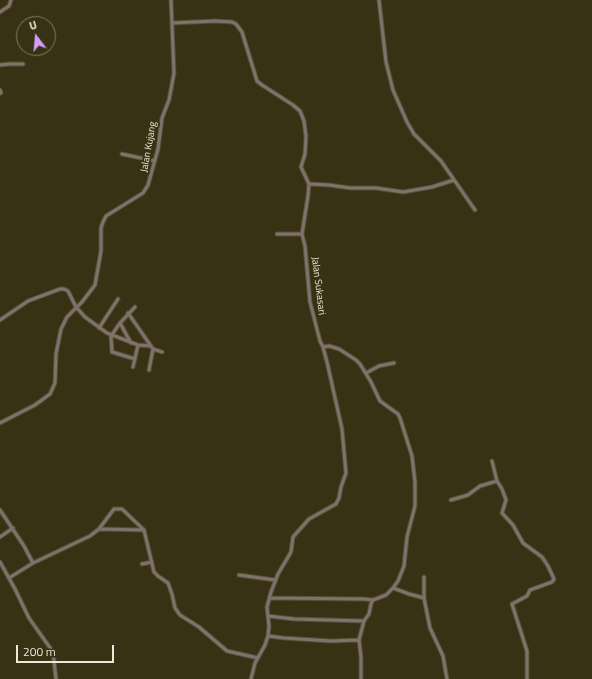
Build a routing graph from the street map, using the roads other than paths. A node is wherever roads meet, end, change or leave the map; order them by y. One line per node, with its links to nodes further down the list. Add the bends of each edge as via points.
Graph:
1 (11, 0): 4 (street, via 9,6)
2 (171, 0): 5 (street, Jalan Kujang)
3 (379, 0): 10 (street, via 386,62 392,86 407,122 414,134 439,158)
4 (0, 12)
5 (172, 23): 9 (street, Jalan Kujang, via 174,73 169,100 162,118); 11 (street, Jalan Sukasari, via 215,21 236,24 242,32 257,80 300,112 306,136 301,168)
6 (23, 64): 7 (street)
7 (0, 65)
8 (122, 154): 9 (street)
9 (155, 161): 17 (street, Jalan Kujang, via 143,193 106,216 101,228 101,251 95,285)
10 (454, 180): 11 (street, via 403,192); 12 (street)
11 (309, 184): 14 (street, Jalan Sukasari)
12 (475, 210)
13 (277, 234): 14 (street)
14 (302, 234): 25 (street, Jalan Sukasari, via 310,302)
15 (118, 299): 21 (street)
16 (135, 307): 18 (street)
17 (76, 308): 19 (street, via 68,291 60,289 28,302); 21 (street); 33 (street, Jalan Kujang, via 67,317 61,329 56,354 55,383 50,394)
18 (128, 313): 20 (street); 26 (street)
19 (0, 320)
20 (120, 323): 22 (street); 23 (street)
21 (99, 328): 22 (street)
22 (111, 336): 23 (street); 28 (street, via 112,352)
23 (131, 343): 24 (street)
24 (138, 345): 26 (street); 28 (street)
25 (323, 347): 32 (street, via 334,347 346,353 356,360); 49 (street, Jalan Sukasari, via 342,429 346,473 336,504 309,519 296,533 289,556)
26 (152, 348): 27 (street); 31 (street)
27 (162, 352)
28 (135, 359): 30 (street)
29 (394, 363): 32 (street, via 379,366)
30 (133, 367)
31 (149, 370)
32 (366, 373): 50 (street, via 380,401 400,418 414,469 415,506 407,537 404,566)
33 (0, 423)
34 (492, 461): 35 (street)
35 (496, 481): 36 (street, via 480,486 468,495); 63 (street, via 506,500 503,515 513,525 523,543 542,557 554,579 530,590 527,596 512,604 527,648)
36 (451, 500)
37 (0, 510): 38 (street)
38 (13, 528): 41 (street); 44 (street)
39 (99, 529): 40 (street); 40 (street, via 116,508 124,510); 44 (street, via 90,536)
40 (144, 530): 43 (street)
41 (0, 537)
42 (0, 562): 48 (street)
43 (152, 562): 45 (street); 58 (street, via 154,572 168,583 175,608 180,615 199,627 227,652)
44 (33, 563): 48 (street)
45 (142, 564)
46 (239, 575): 49 (street)
47 (424, 577): 52 (street)
48 (9, 578): 59 (street, via 29,618 53,652)
49 (275, 580): 51 (street, Jalan Sukasari)
50 (393, 588): 52 (street); 53 (street, via 386,595)
51 (270, 598): 53 (street); 54 (street, Jalan Sukasari)
52 (424, 598): 62 (street, via 430,628 443,656)
53 (373, 600): 55 (street)
54 (268, 616): 55 (street); 56 (street, Jalan Sukasari)
55 (364, 621): 57 (street)
56 (268, 636): 57 (street, via 331,641); 58 (street)
57 (359, 640): 61 (street)
58 (258, 658): 60 (street)
59 (56, 679)
60 (250, 679)
61 (361, 679)
62 (447, 679)
63 (527, 679)

